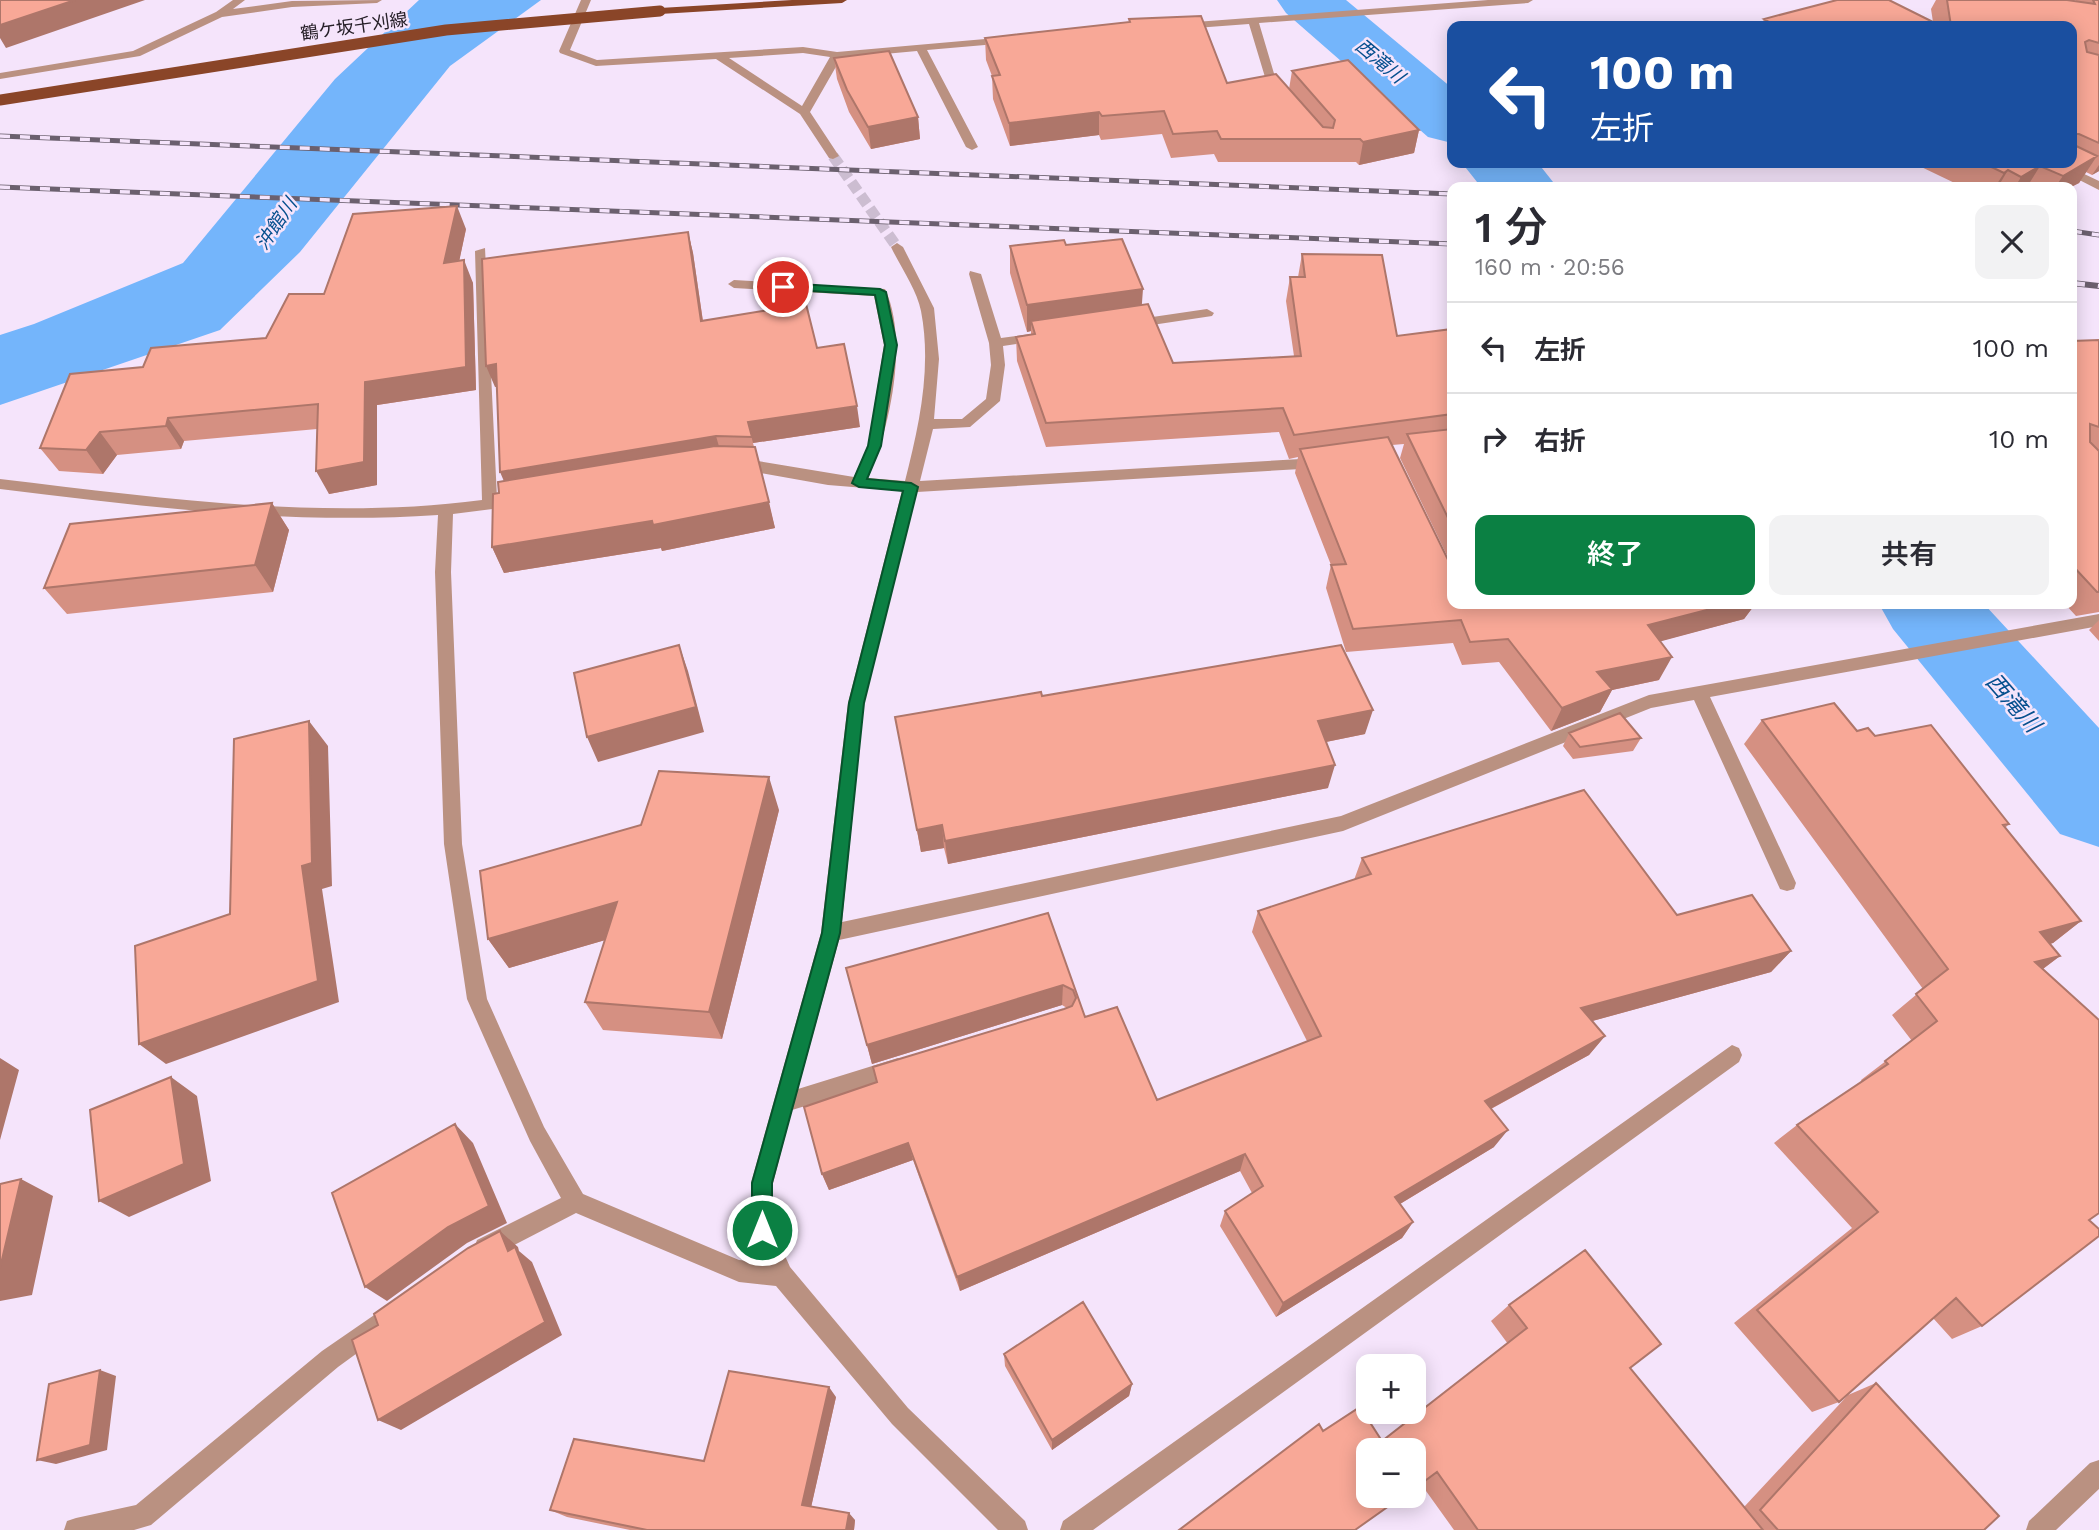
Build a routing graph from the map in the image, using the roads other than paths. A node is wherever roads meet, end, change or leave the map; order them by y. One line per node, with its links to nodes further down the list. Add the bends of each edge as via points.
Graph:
1 (240, 0): 6 (street)
2 (377, 0): 6 (street, via 292,4)
3 (586, 0): 12 (street, via 564,51 596,63)
4 (842, 0): 14 (main road, 鶴ケ坂千刈線, bridge, via 660,11 421,34)
5 (1528, 0): 7 (street)
6 (220, 14): 13 (street, via 136,54)
7 (1253, 19): 8 (street); 15 (street, via 1273,87)
8 (1170, 27)
9 (1018, 40): 10 (street)
10 (921, 48): 11 (street); 17 (street)
11 (837, 55): 12 (street, via 803,50); 16 (street)
12 (719, 56): 16 (street)
13 (0, 76)
14 (0, 100)
15 (1290, 107)
16 (804, 113): 18 (street)
17 (972, 147)
18 (833, 156)
19 (2062, 168): 20 (street)
20 (2099, 186)
21 (897, 247): 29 (street, via 927,308 932,359)
22 (481, 251): 36 (street)
23 (975, 274): 28 (street)
24 (734, 284): 32 (street, via 880,292 891,345 875,446)
25 (1207, 313): 26 (street)
26 (1115, 326)
27 (1049, 335): 28 (street)
28 (996, 343): 29 (street, via 993,401 965,424)
29 (927, 424): 34 (street)
30 (1336, 461): 34 (street)
31 (722, 465): 32 (street, via 758,466)
32 (859, 483): 34 (street)
33 (0, 484): 37 (street, via 133,500 343,514)
34 (911, 487): 41 (street, via 856,703)
35 (531, 498): 36 (street)
36 (490, 505): 37 (street)
37 (446, 512): 45 (street, via 443,572 453,844 477,999 537,1135)
38 (2099, 620): 39 (street)
39 (1699, 693): 40 (street); 41 (street, via 1650,702 1343,823)
40 (1787, 883)
41 (831, 933): 44 (street)
42 (1731, 1055): 53 (street)
43 (917, 1062): 44 (street)
44 (784, 1103): 47 (street, via 762,1183 762,1230)
45 (576, 1202): 46 (street); 47 (street, via 739,1272)
46 (465, 1261)
47 (782, 1275): 52 (street, via 900,1416)
48 (409, 1302): 50 (street, via 330,1359)
49 (2099, 1472): 54 (street)
50 (141, 1523): 51 (street)
51 (76, 1530)
52 (1016, 1530)
53 (1072, 1530)
54 (2038, 1530)

